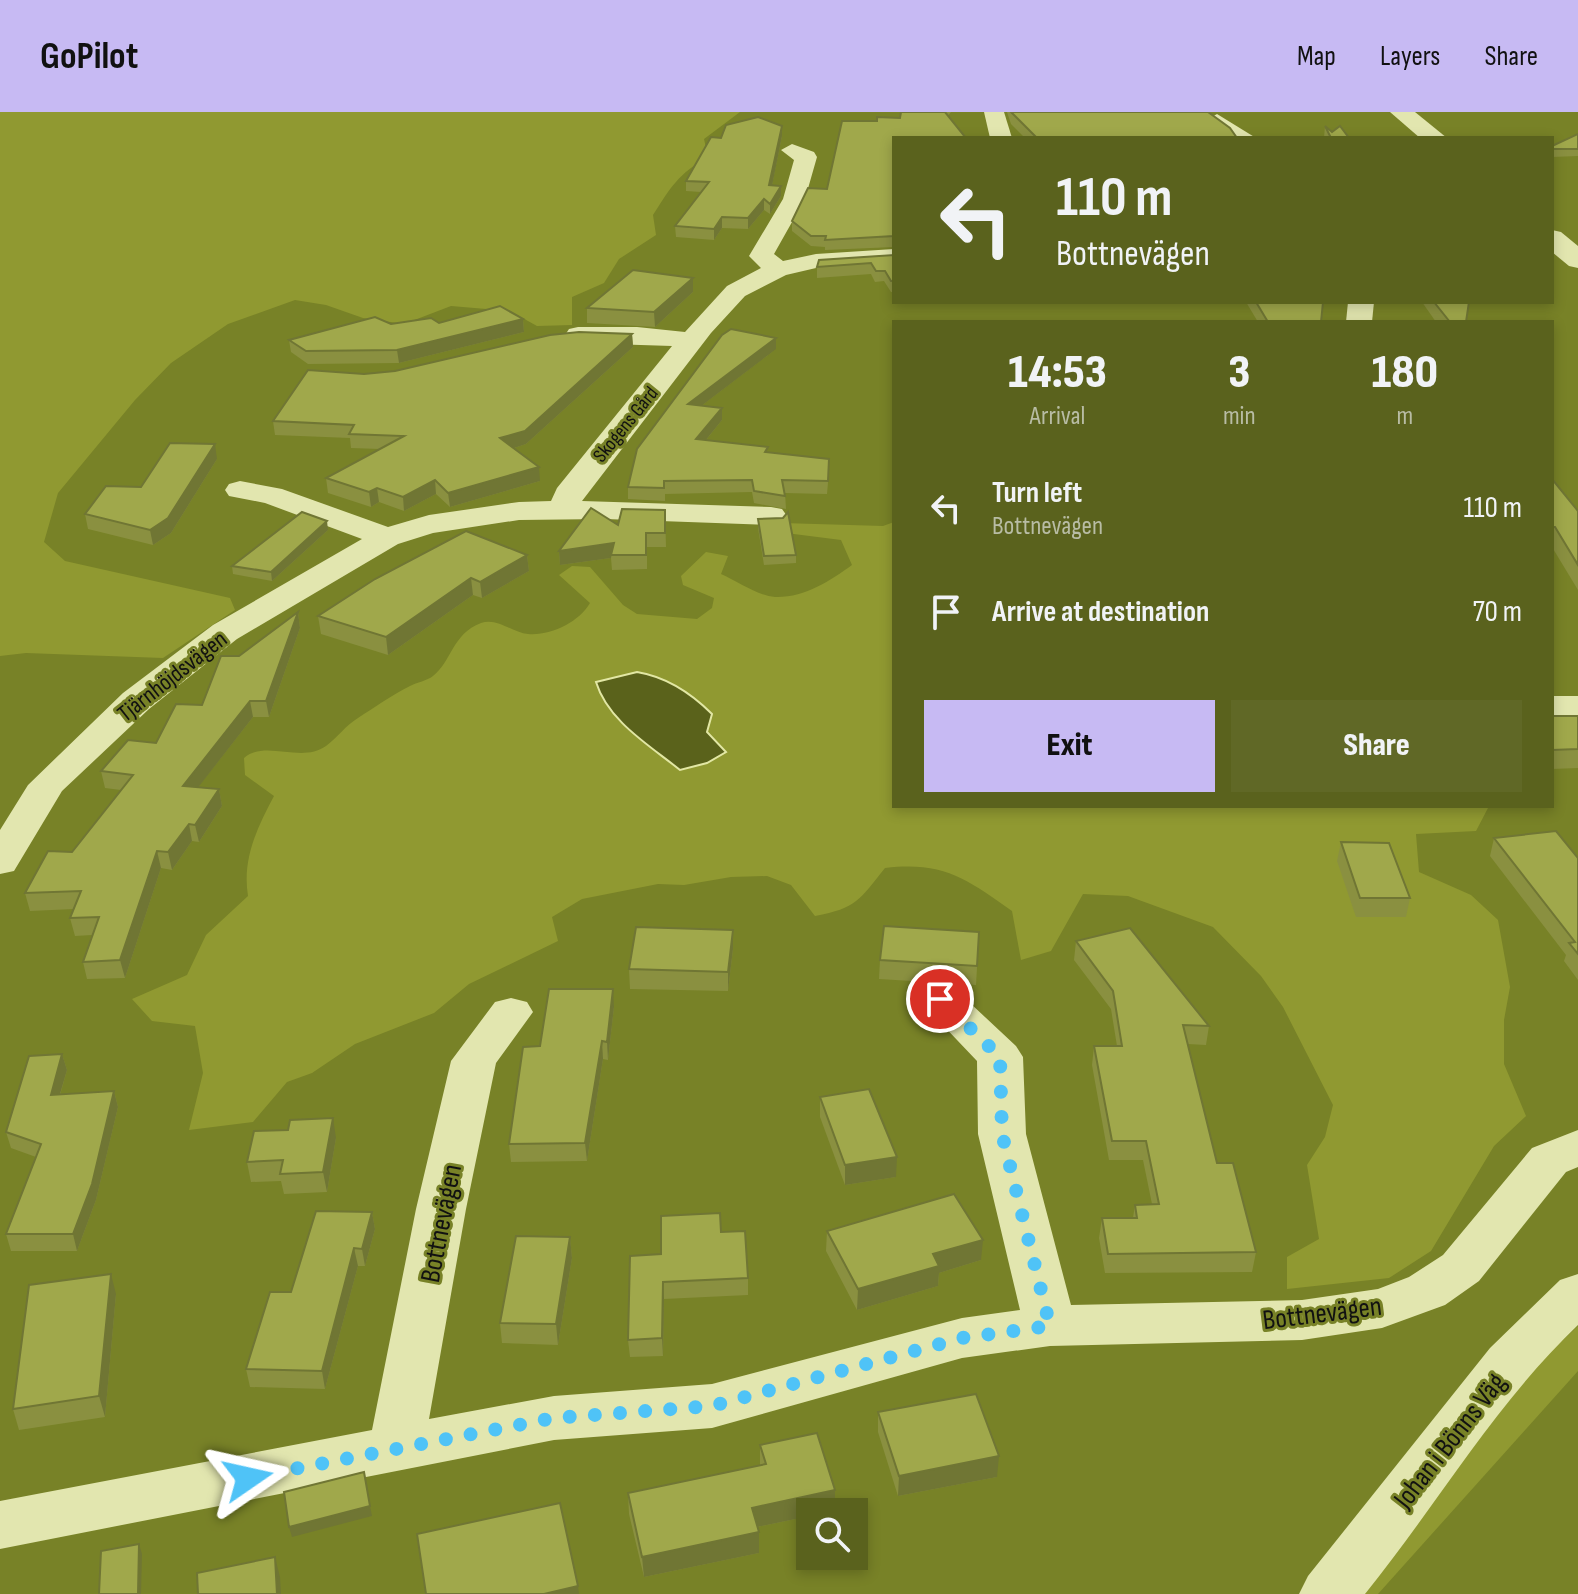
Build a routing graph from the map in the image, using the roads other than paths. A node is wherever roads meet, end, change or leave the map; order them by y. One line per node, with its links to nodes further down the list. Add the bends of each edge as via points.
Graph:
1 (994, 112): 4 (street)
2 (1401, 112): 6 (street)
3 (1217, 120): 5 (street)
4 (1000, 136)
5 (1242, 136)
6 (1432, 136)
7 (792, 150): 11 (street, via 806,157 794,199 761,256)
8 (1554, 240): 10 (street)
9 (892, 256): 11 (street, Skogens Gård)
10 (1578, 260)
11 (778, 269): 13 (street, Skogens Gård, via 736,291)
12 (549, 337): 13 (street, via 594,333)
13 (690, 340): 15 (street, Skogens Gård, via 568,494)
14 (240, 490): 17 (street, via 271,495)
15 (564, 509): 16 (street, Tjärnhöjdsvägen); 17 (street, Tjärnhöjdsvägen, via 444,522)
16 (771, 516)
17 (387, 537): 20 (street, Tjärnhöjdsvägen, via 225,632 136,701 47,785)
18 (1554, 707): 19 (street)
19 (1578, 707)
20 (0, 862)
21 (940, 999): 25 (street, via 1000,1057 1002,1134)
22 (511, 1012): 26 (street, Bottnevägen, via 474,1061)
23 (1578, 1147): 25 (street, Bottnevägen, via 1549,1160 1461,1268 1427,1291 1382,1308 1302,1320)
24 (1578, 1294): 28 (street, Johan i Bönns Väg, via 1499,1374)
25 (1050, 1326): 26 (street, Bottnevägen, via 962,1338 712,1406 554,1418)
26 (397, 1446): 27 (street, Bottnevägen)
27 (0, 1525)
28 (1329, 1594)

